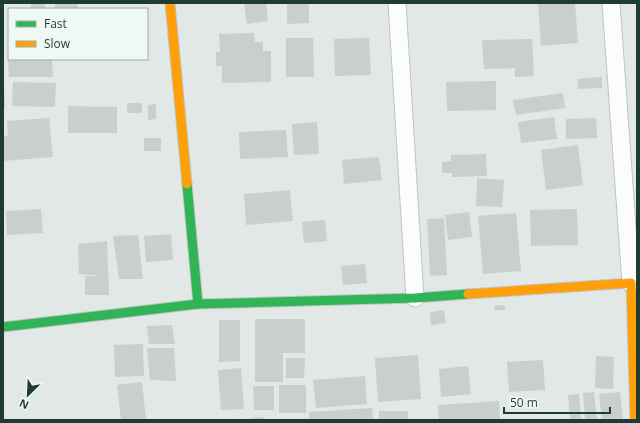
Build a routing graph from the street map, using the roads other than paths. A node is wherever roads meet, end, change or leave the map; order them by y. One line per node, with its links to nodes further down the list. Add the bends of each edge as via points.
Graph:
1 (170, 3): 6 (street)
2 (397, 3): 5 (street)
3 (611, 3): 4 (street)
4 (631, 282): 5 (street); 8 (street)
5 (415, 298): 6 (street)
6 (198, 304): 7 (street)
7 (3, 327)
8 (635, 420)

